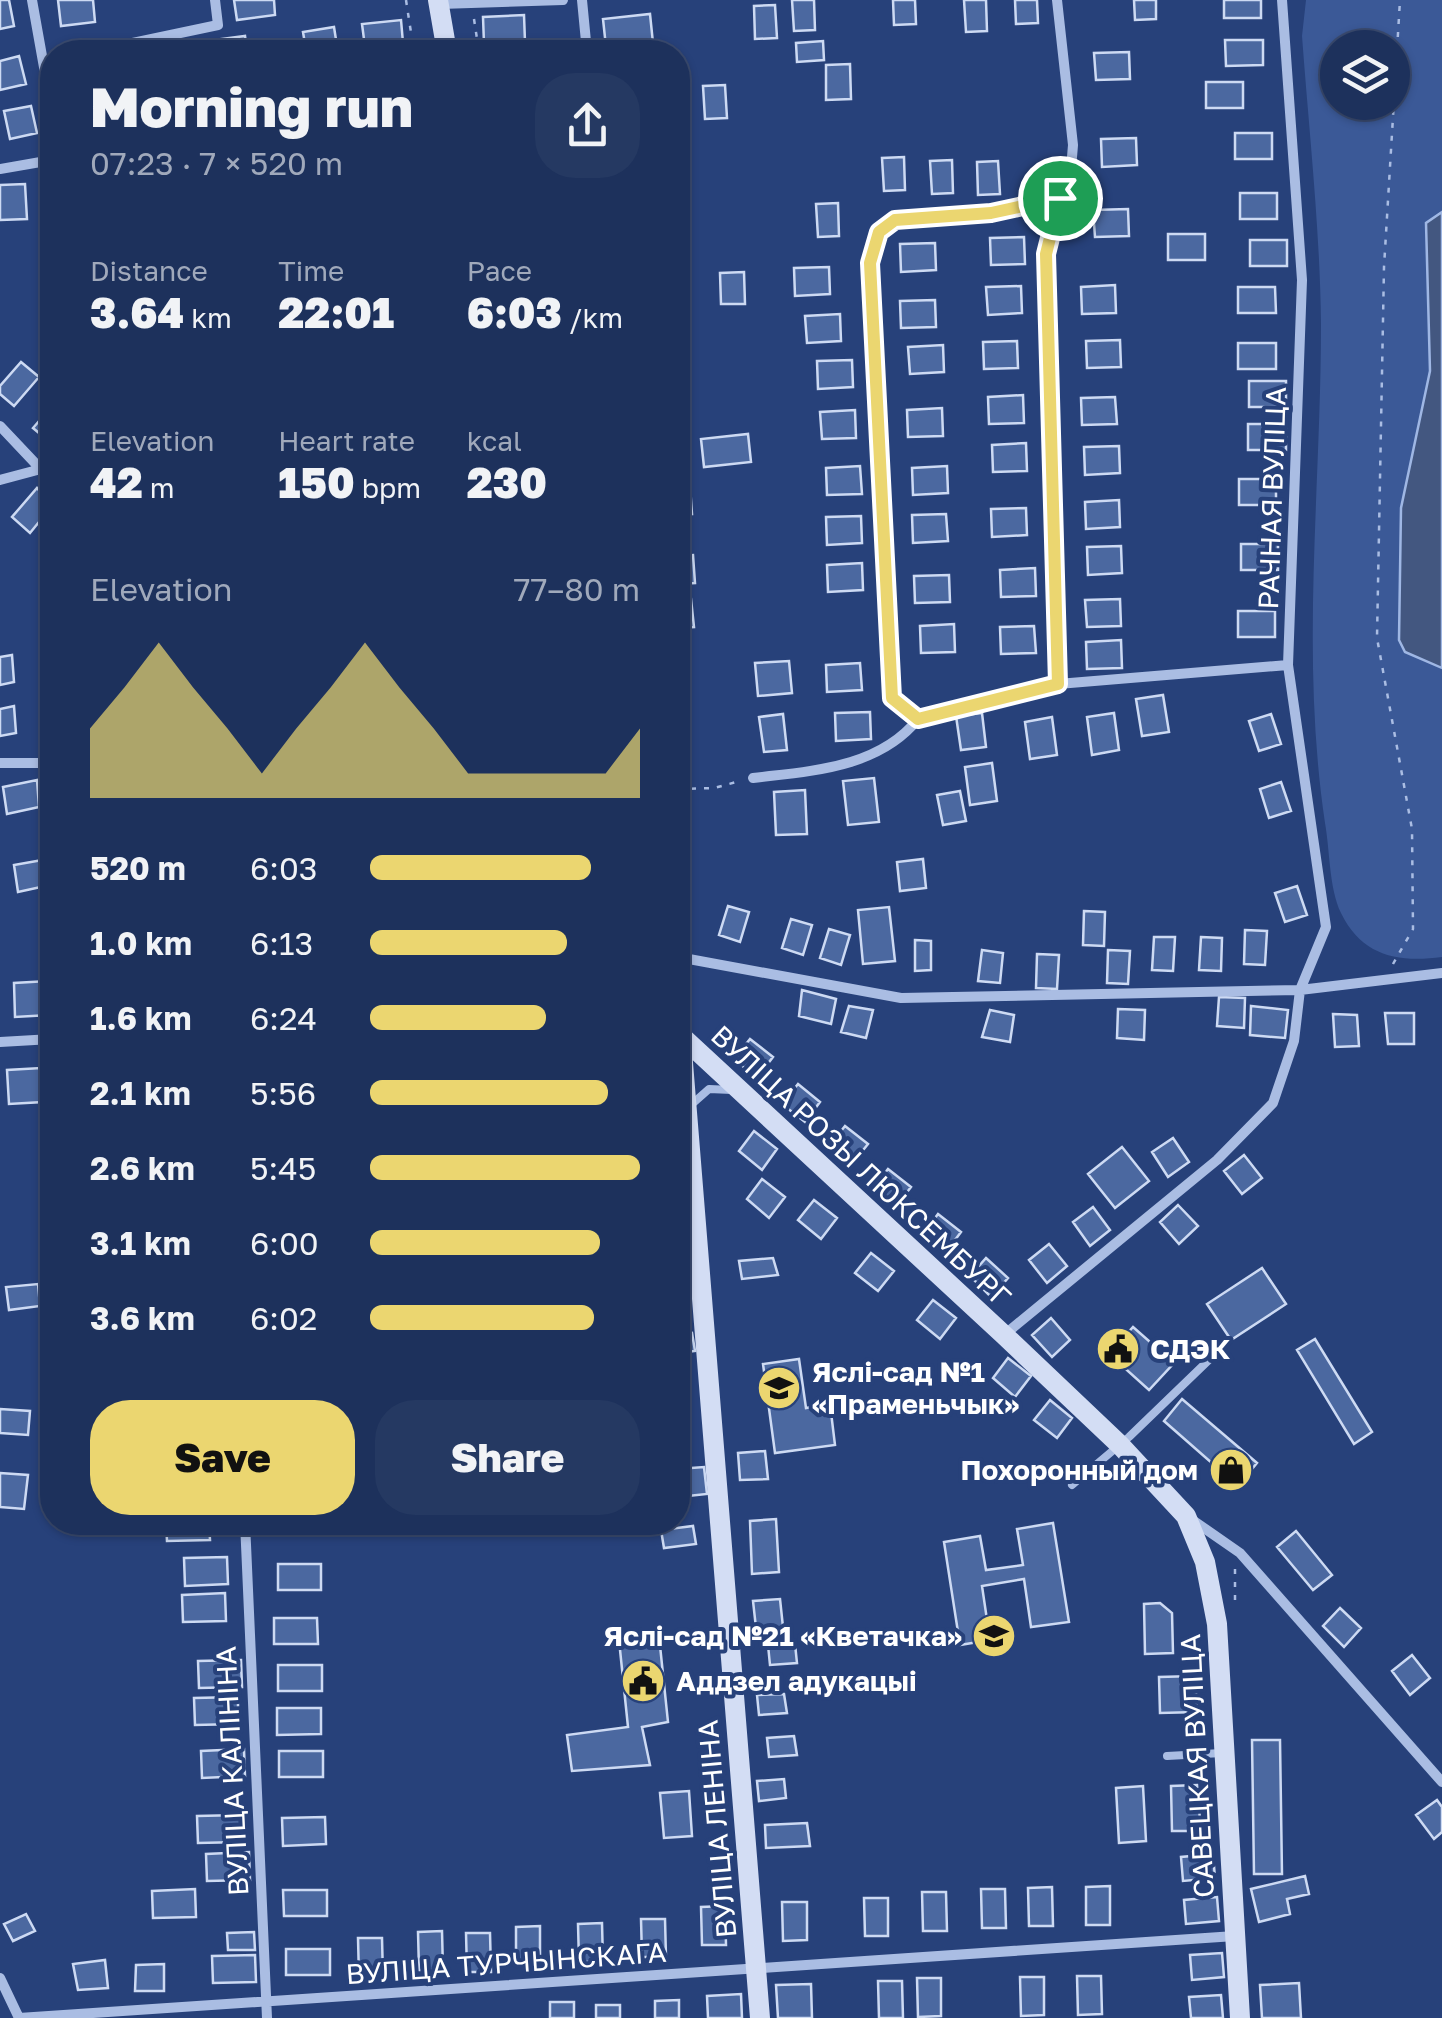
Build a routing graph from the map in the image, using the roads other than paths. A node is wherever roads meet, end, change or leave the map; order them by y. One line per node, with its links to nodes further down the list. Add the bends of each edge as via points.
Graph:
1 (32, 0): 8 (street)
2 (214, 0): 9 (street, via 218,24)
3 (562, 0): 7 (street)
4 (582, 0): 11 (street)
5 (1057, 0): 14 (street, via 1072,146 1070,181)
6 (1282, 0): 19 (street, РАЧНАЯ ВУЛІЦА, via 1302,280)
7 (438, 2): 10 (street)
8 (42, 40)
9 (145, 40)
10 (445, 40)
11 (586, 40)
12 (40, 162): 13 (street)
13 (0, 169)
14 (1060, 198): 20 (street, via 1046,254); 21 (street, via 991,213 895,220 879,232 870,263 892,698)
15 (0, 426): 16 (street)
16 (40, 468)
17 (40, 469): 18 (street)
18 (0, 480)
19 (1288, 665): 20 (street); 27 (street, РАЧНАЯ ВУЛІЦА, via 1326,927)
20 (1058, 684): 21 (street)
21 (918, 719): 24 (street, via 902,739 866,758)
22 (0, 763): 23 (street)
23 (40, 764)
24 (753, 778)
25 (690, 958): 27 (street, via 901,998)
26 (1442, 972): 27 (street)
27 (1300, 990): 34 (street, ВУЛІЦА РОЗЫ ЛЮКСЕМБУРГ, via 1294,1042 1273,1103 1218,1160)
28 (40, 1040): 29 (street)
29 (0, 1042)
30 (690, 1046): 31 (street, ВУЛІЦА РОЗЫ ЛЮКСЕМБУРГ)
31 (737, 1092): 32 (lane, via 709,1089); 34 (street, ВУЛІЦА РОЗЫ ЛЮКСЕМБУРГ)
32 (690, 1109)
33 (690, 1149): 45 (street, ВУЛІЦА ЛЕНІНА)
34 (1004, 1335): 36 (street, ВУЛІЦА РОЗЫ ЛЮКСЕМБУРГ)
35 (1214, 1354): 36 (lane)
36 (1120, 1445): 37 (lane); 38 (street, ВУЛІЦА РОЗЫ ЛЮКСЕМБУРГ)
37 (1072, 1485)
38 (1186, 1516): 40 (street, САВЕЦКАЯ ВУЛІЦА, via 1206,1562 1217,1624); 42 (street, ВУЛІЦА РОЗЫ ЛЮКСЕМБУРГ, via 1240,1553)
39 (247, 1535): 47 (street, ВУЛІЦА КАЛІНІНА)
40 (1225, 1753): 41 (lane); 44 (street, САВЕЦКАЯ ВУЛІЦА)
41 (1167, 1756)
42 (1438, 1770): 43 (street, ВУЛІЦА РОЗЫ ЛЮКСЕМБУРГ)
43 (1442, 1782)
44 (1235, 1936): 45 (street, ВУЛІЦА ТУРЧЫНСКАГА); 51 (street, САВЕЦКАЯ ВУЛІЦА)
45 (756, 1968): 47 (street, ВУЛІЦА ТУРЧЫНСКАГА); 50 (street, ВУЛІЦА ЛЕНІНА)
46 (0, 1978): 48 (street)
47 (265, 2002): 48 (street, ВУЛІЦА ТУРЧЫНСКАГА); 49 (street, ВУЛІЦА КАЛІНІНА)
48 (19, 2018)
49 (266, 2018)
50 (760, 2018)
51 (1240, 2018)

